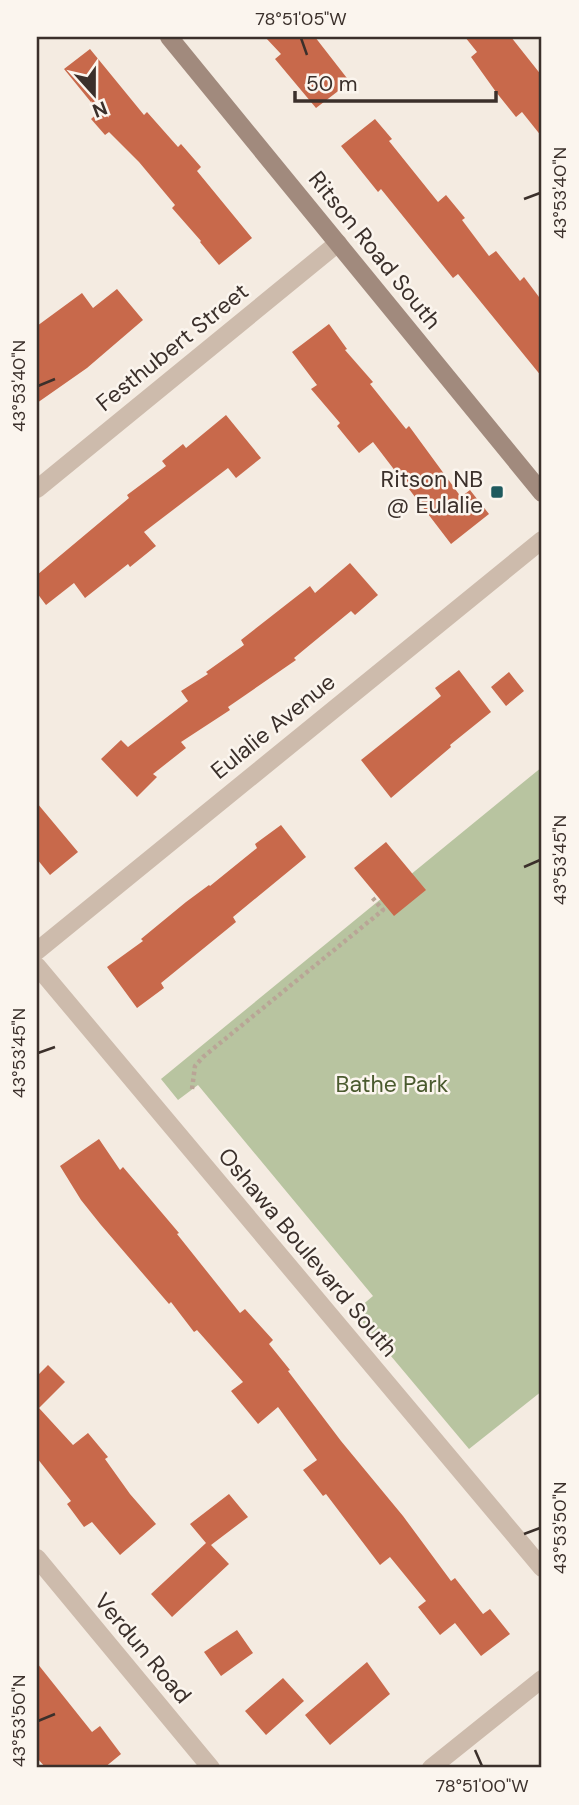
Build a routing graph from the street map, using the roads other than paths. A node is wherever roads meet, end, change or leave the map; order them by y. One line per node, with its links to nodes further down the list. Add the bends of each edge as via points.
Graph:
1 (169, 37): 2 (main road, Ritson Road South)
2 (338, 243): 3 (street, Festhubert Street); 4 (main road, Ritson Road South)
3 (37, 489)
4 (542, 494)
5 (542, 540): 6 (street, Eulalie Avenue)
6 (37, 951)
7 (37, 966): 9 (street, Oshawa Boulevard South)
8 (37, 1558): 11 (street, Verdun Road)
9 (542, 1569)
10 (542, 1679): 12 (street)
11 (211, 1768)
12 (431, 1768)

